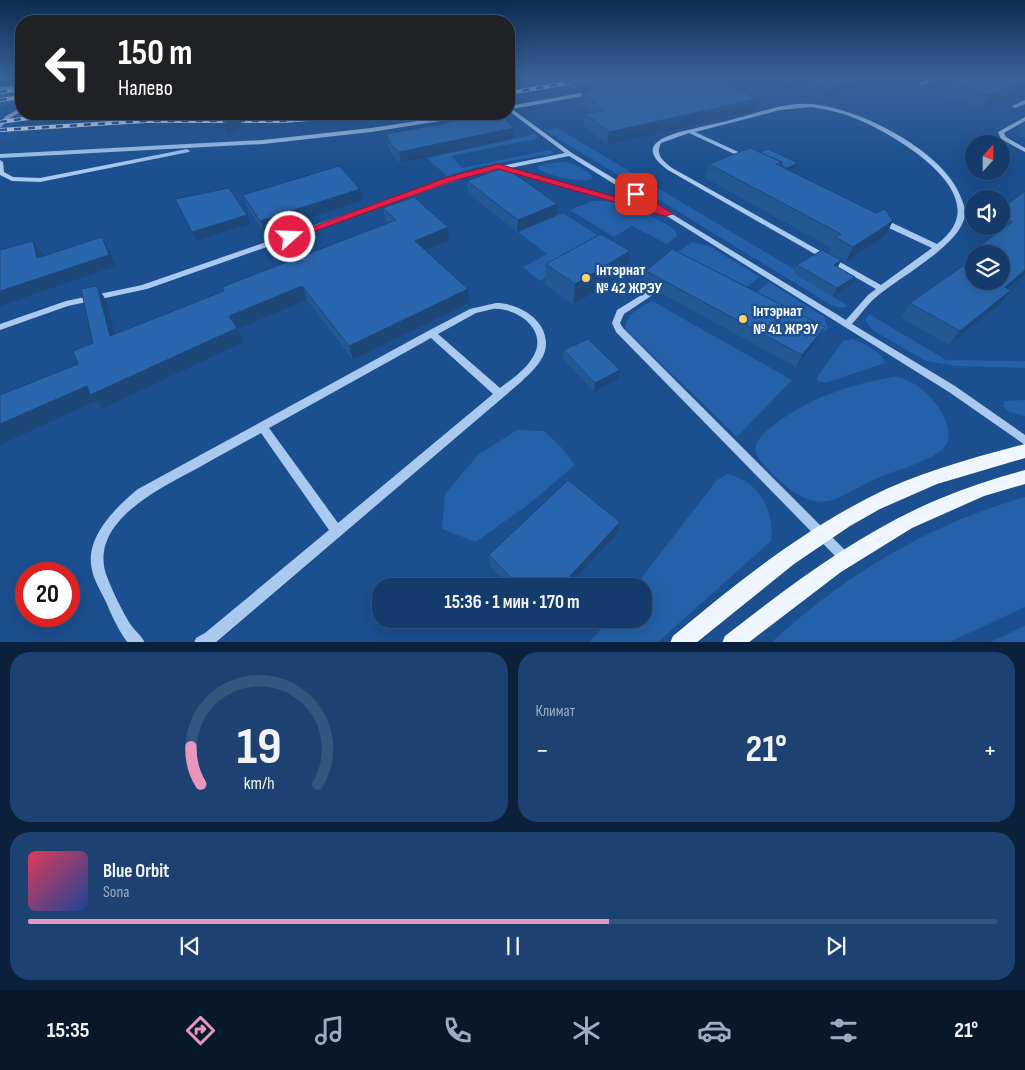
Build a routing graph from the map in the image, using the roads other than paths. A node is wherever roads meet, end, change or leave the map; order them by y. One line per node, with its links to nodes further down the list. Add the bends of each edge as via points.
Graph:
1 (788, 108): 8 (lane)
2 (825, 108): 18 (lane, via 876,127 904,142 936,165 949,180 962,211 960,225)
3 (15, 113): 7 (lane)
4 (515, 113): 11 (lane)
5 (433, 120): 9 (lane, via 342,134)
6 (1025, 120): 10 (lane, via 1001,132 1004,138)
7 (0, 126)
8 (691, 132): 13 (lane); 19 (lane, via 659,142 655,147 659,161)
9 (216, 145): 12 (lane); 14 (lane, via 33,180 4,176)
10 (1025, 150)
11 (570, 154): 15 (lane); 16 (lane)
12 (0, 156)
13 (752, 161)
14 (0, 162)
15 (498, 167): 16 (lane); 22 (lane, via 450,179 153,284 66,304)
16 (668, 214): 21 (lane)
17 (876, 219): 18 (lane)
18 (937, 248): 19 (lane)
19 (882, 288): 21 (lane)
20 (648, 294): 30 (lane, via 620,312 616,323 619,330)
21 (847, 324): 26 (lane, via 952,389)
22 (0, 327)
23 (431, 334): 24 (lane); 24 (lane, via 473,311 485,308 500,306 526,315 537,325 542,339 540,352 531,367); 25 (lane)
24 (500, 394): 29 (lane)
25 (264, 428): 29 (lane); 33 (lane, via 142,493 121,511 105,534 98,551 97,567 127,633)
26 (1025, 441)
27 (1025, 451): 30 (main road, via 906,488)
28 (1025, 477): 31 (main road, via 906,521)
29 (337, 531): 32 (lane)
30 (821, 534): 31 (lane); 34 (main road, via 775,565)
31 (844, 557): 35 (main road)
32 (208, 641)
33 (138, 642)
34 (680, 642)
35 (732, 642)

